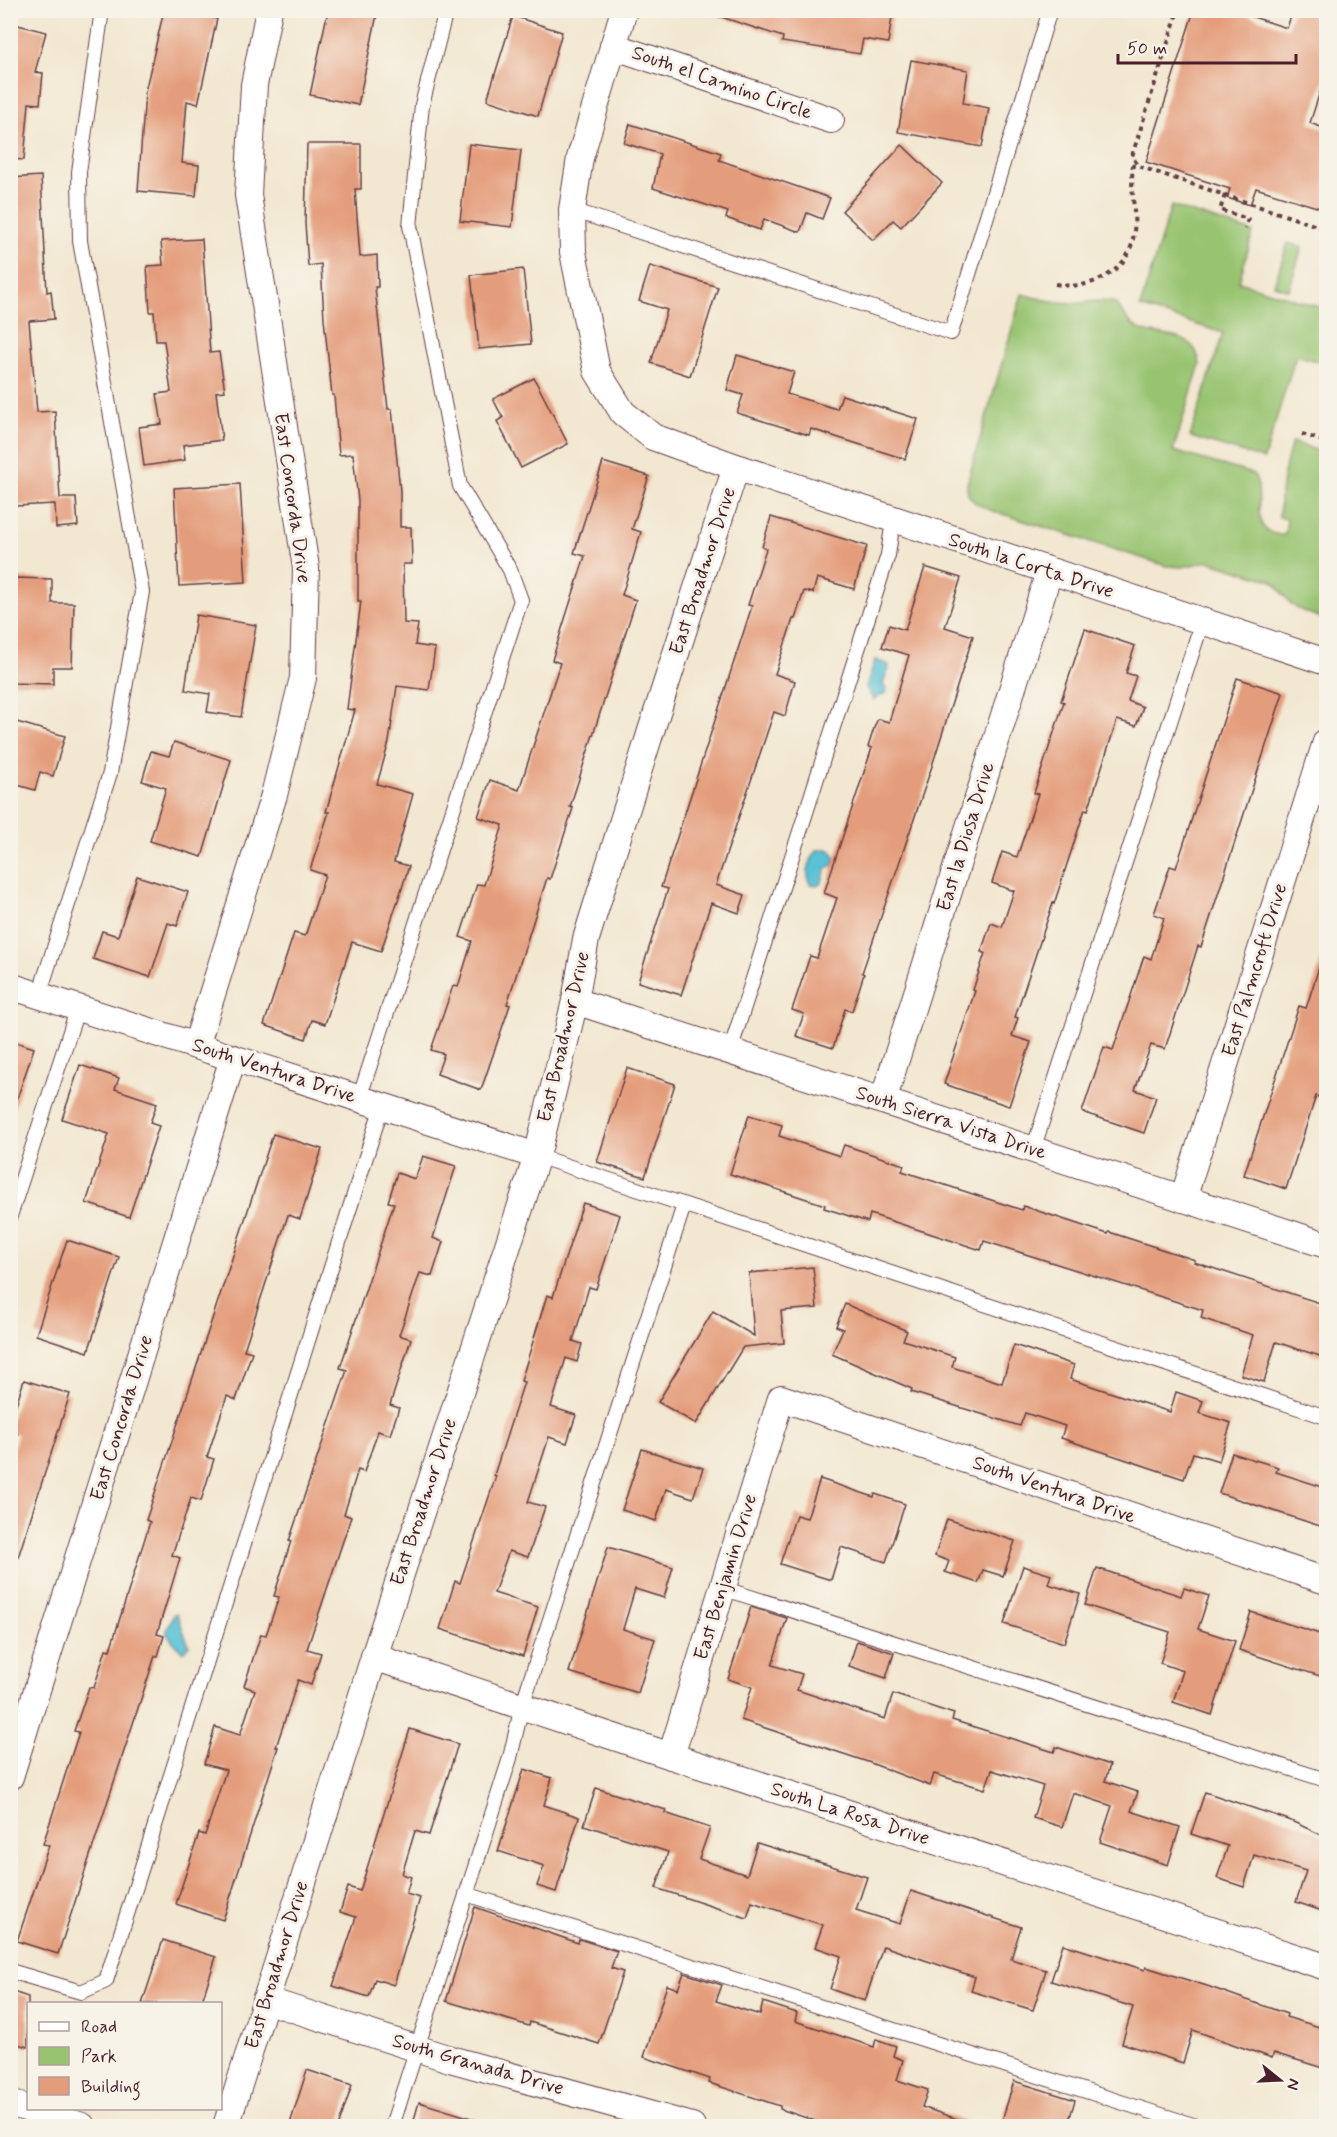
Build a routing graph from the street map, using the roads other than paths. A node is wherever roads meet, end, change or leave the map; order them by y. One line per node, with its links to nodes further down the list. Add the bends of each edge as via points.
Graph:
1 (102, 10): 16 (lane, via 79,172 80,241 142,592 110,772)
2 (270, 10): 19 (street, East Concorda Drive, via 254,85 248,195 306,568 303,678 274,795)
3 (446, 10): 23 (lane, via 422,105 410,226 460,486 510,570 521,600)
4 (624, 10): 6 (street, East Broadmor Drive)
5 (1050, 10): 8 (lane, via 951,333)
6 (613, 46): 7 (street, South el Camino Circle); 8 (street, East Broadmor Drive, via 580,158)
7 (831, 120)
8 (572, 210): 9 (street, East Broadmor Drive, via 573,252 597,371 622,413 653,437)
9 (736, 467): 10 (street, South la Corta Drive); 17 (street, East Broadmor Drive, via 586,939)
10 (893, 520): 11 (street, South la Corta Drive); 20 (lane, via 888,555)
11 (1049, 572): 12 (street, South la Corta Drive); 22 (street, East la Diosa Drive)
12 (1202, 622): 13 (street, South la Corta Drive); 24 (lane)
13 (1326, 662)
14 (1326, 742): 26 (street, East Palmcroft Drive)
15 (10, 986): 16 (street, South Ventura Drive)
16 (39, 995): 18 (street, South Ventura Drive)
17 (575, 1001): 20 (street, South Sierra Vista Drive); 25 (street, East Broadmor Drive)
18 (78, 1007): 19 (street, South Ventura Drive); 28 (lane)
19 (196, 1046): 21 (street, South Ventura Drive)
20 (730, 1051): 22 (street, South Sierra Vista Drive)
21 (233, 1058): 23 (street, South Ventura Drive); 37 (street, East Concorda Drive)
22 (883, 1101): 24 (street, South Sierra Vista Drive)
23 (371, 1102): 25 (street, South Ventura Drive); 41 (lane, via 106,1981 81,1992)
24 (1033, 1150): 26 (street, South Sierra Vista Drive)
25 (537, 1156): 27 (lane); 34 (street, East Broadmor Drive)
26 (1183, 1199): 29 (street, South Sierra Vista Drive)
27 (684, 1205): 31 (lane); 35 (lane)
28 (10, 1216)
29 (1326, 1245)
30 (781, 1398): 32 (street, South Ventura Drive); 33 (street, East Benjamin Drive)
31 (1326, 1417)
32 (1326, 1581)
33 (722, 1588): 36 (street, East Benjamin Drive); 38 (lane)
34 (374, 1657): 35 (street, South La Rosa Drive); 42 (street, East Broadmor Drive)
35 (522, 1706): 36 (street, South La Rosa Drive); 39 (lane, via 510,1758)
36 (671, 1756): 40 (street, South La Rosa Drive)
37 (10, 1777)
38 (1326, 1780)
39 (466, 1894): 43 (lane); 51 (lane)
40 (1326, 1967)
41 (10, 1971)
42 (266, 2000): 43 (street, South Granada Drive); 48 (street, East Broadmor Drive)
43 (417, 2048): 49 (lane); 50 (street, South Granada Drive)
44 (10, 2103): 45 (street)
45 (27, 2109)
46 (31, 2110): 47 (street)
47 (82, 2127)
48 (226, 2127)
49 (392, 2127)
50 (692, 2127)
51 (1196, 2127)

